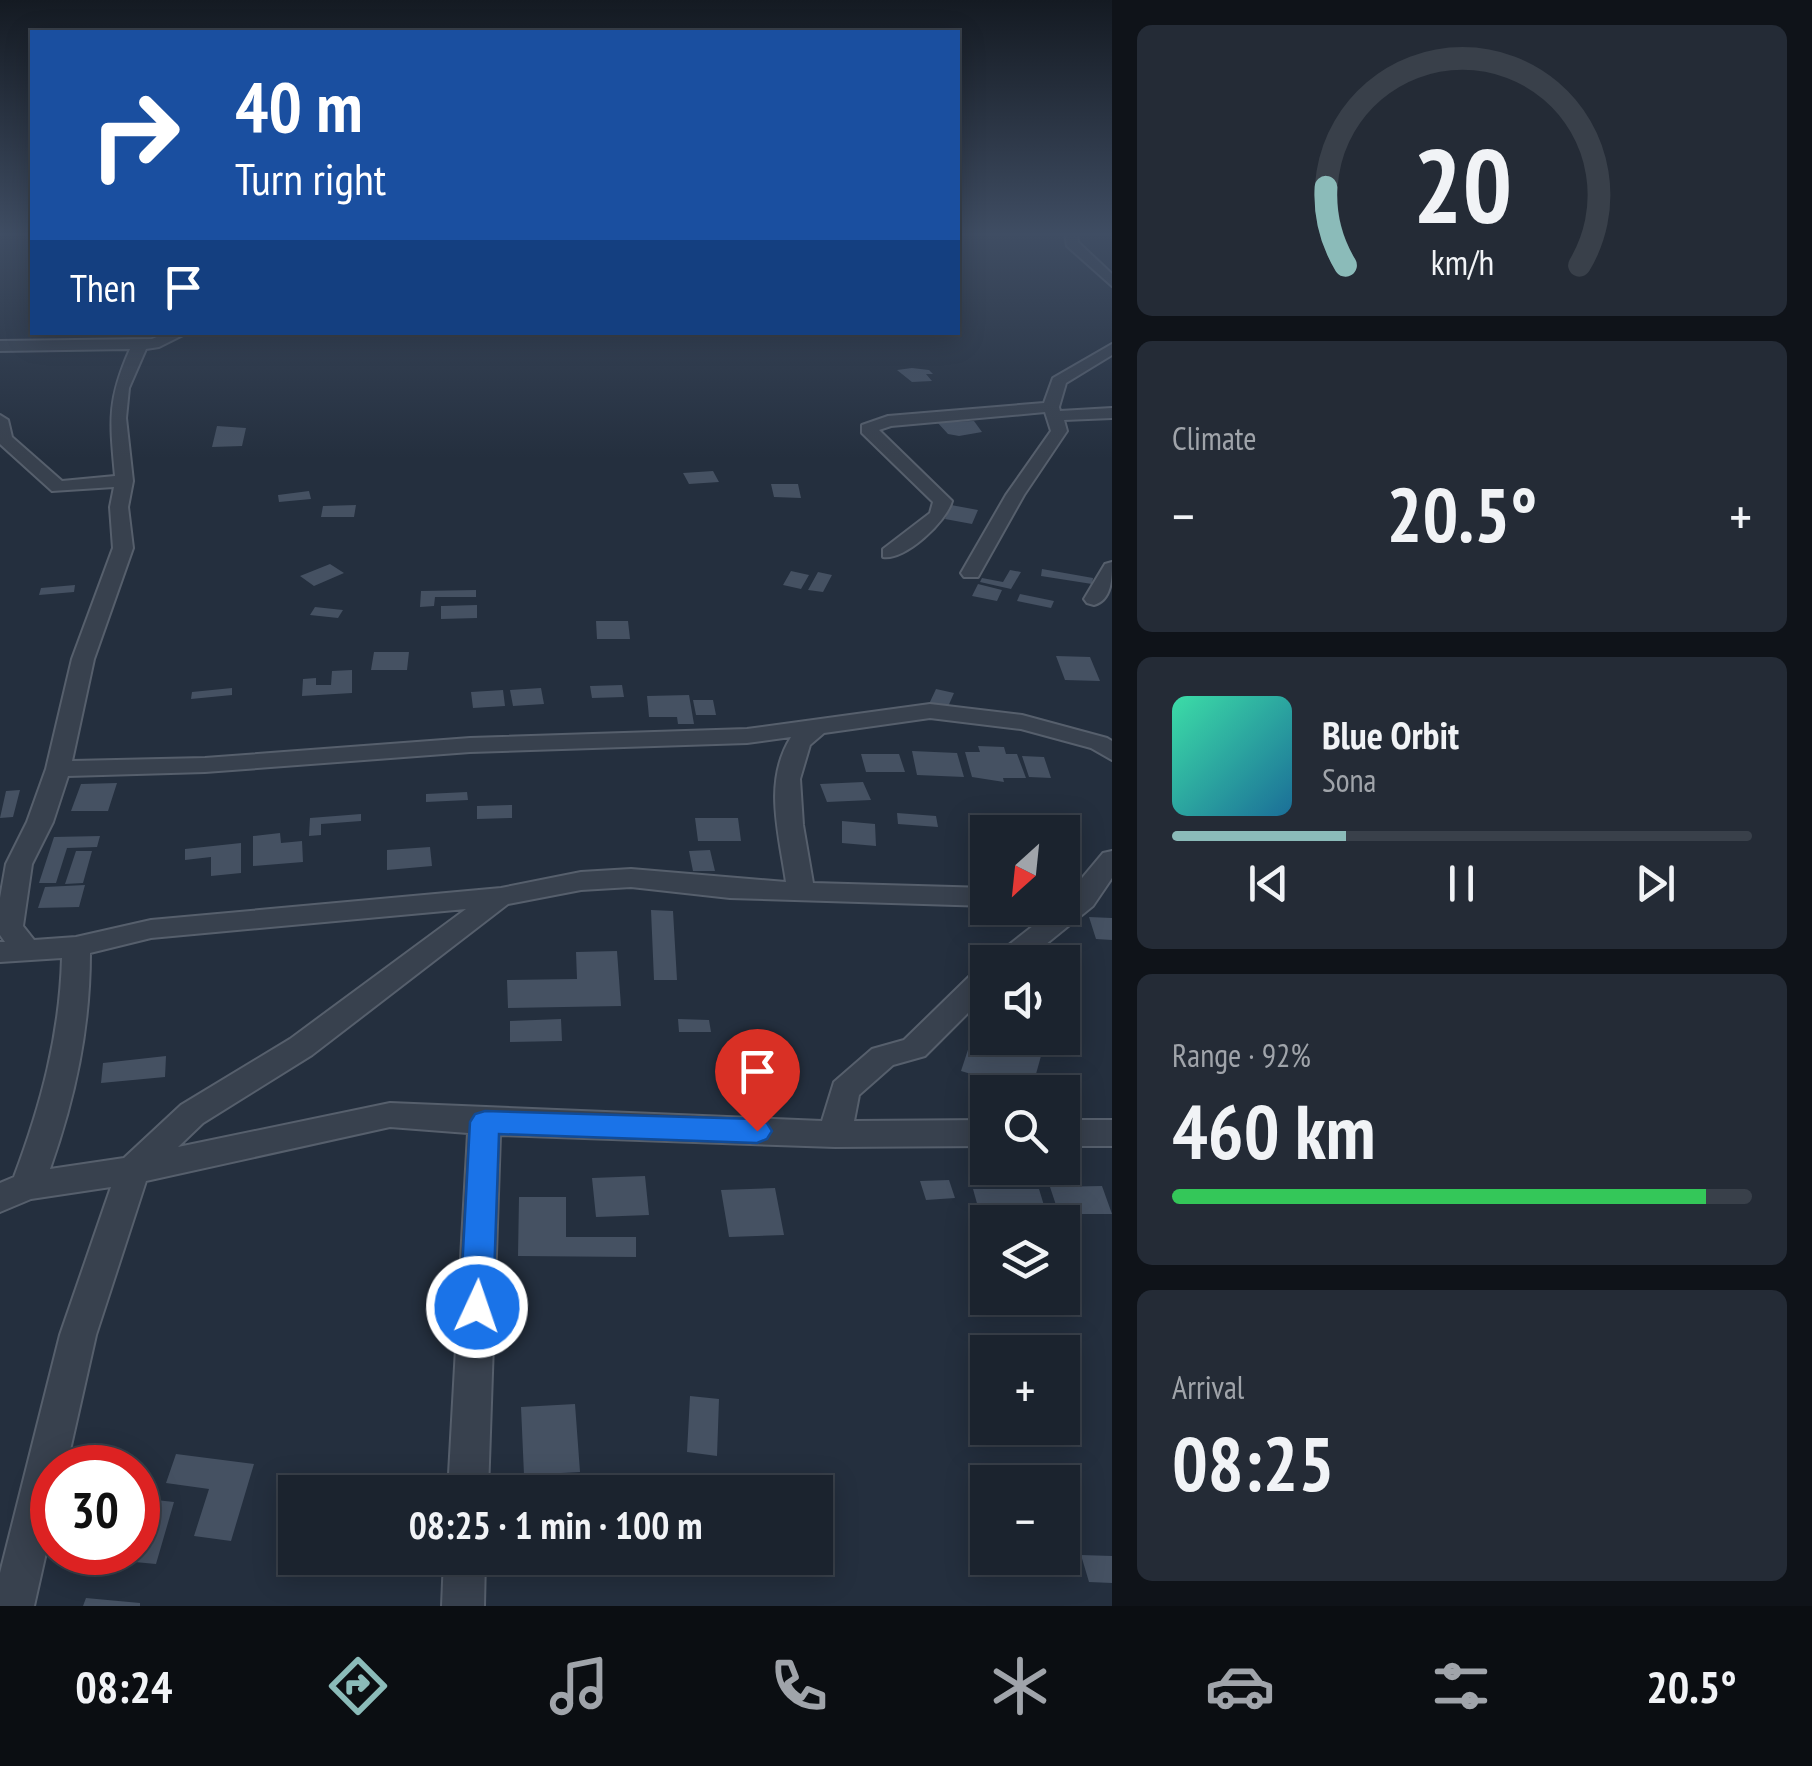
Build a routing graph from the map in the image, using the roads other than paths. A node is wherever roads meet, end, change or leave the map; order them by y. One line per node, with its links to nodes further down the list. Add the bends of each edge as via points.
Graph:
1 (175, 335): 2 (street)
2 (140, 344): 3 (street); 8 (street, via 120,388)
3 (0, 346)
4 (1112, 350): 5 (street, via 1060,381)
5 (1052, 412): 6 (street); 9 (street, via 888,421 868,429 943,501 940,515); 11 (street, via 1059,431)
6 (1112, 413)
7 (0, 420): 8 (street, via 4,438 58,487)
8 (124, 481): 15 (street, via 124,548 82,659)
9 (890, 552)
10 (1112, 568): 12 (street)
11 (971, 573)
12 (1094, 599)
13 (816, 728): 14 (street, via 930,711 980,715 1099,743); 15 (street); 17 (street, via 800,736 785,770)
14 (1112, 753)
15 (58, 768): 24 (street, via 20,864 8,927)
16 (1112, 860): 18 (street)
17 (801, 890): 19 (street); 20 (street, via 630,878 582,880)
18 (1080, 893)
19 (970, 896)
20 (502, 897): 23 (street, via 151,929); 31 (street, via 301,1048 192,1114)
21 (1046, 925): 22 (street)
22 (1024, 945)
23 (76, 947): 24 (street); 32 (street, via 78,1000 62,1089)
24 (13, 950)
25 (970, 993): 30 (street, via 914,1048 884,1057 845,1090)
26 (485, 1122): 30 (street); 31 (street, via 390,1115); 33 (street)
27 (970, 1133): 30 (street)
28 (1080, 1133): 29 (street)
29 (1112, 1133)
30 (835, 1134)
31 (133, 1170): 32 (street); 35 (street, via 78,1335)
32 (14, 1192)
33 (469, 1475)
34 (465, 1575): 36 (street)
35 (13, 1606)
36 (463, 1606)

